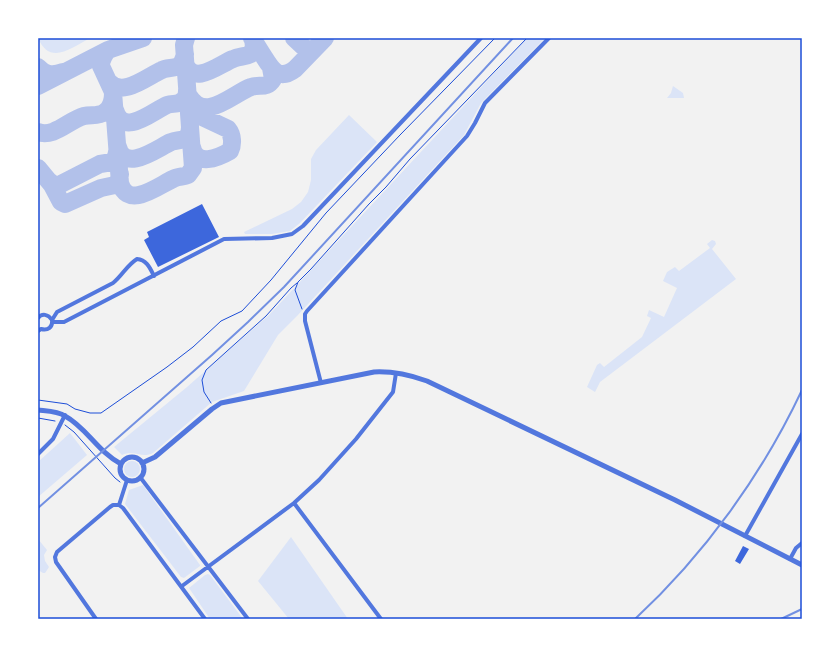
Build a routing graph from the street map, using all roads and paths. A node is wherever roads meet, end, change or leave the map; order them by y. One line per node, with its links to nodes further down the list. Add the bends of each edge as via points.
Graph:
1 (480, 38): 5 (street, via 303,226 292,234 272,238 224,239)
2 (496, 38): 13 (path, via 326,213 242,311 221,321 168,367 106,410 95,414 75,409 67,404)
3 (527, 38): 6 (path, via 410,159)
4 (549, 38): 7 (street, via 485,103 467,136)
5 (154, 276): 9 (street, via 64,322); 9 (street, via 150,266 137,259 113,283 57,312)
6 (298, 282): 7 (path, via 296,290); 14 (path, via 266,316 206,370 202,380 204,392)
7 (305, 314): 12 (street)
8 (38, 318): 9 (street, via 46,315)
9 (52, 321): 10 (street, via 48,329)
10 (39, 329)
11 (396, 373): 12 (street, via 374,372); 26 (street, via 393,392 387,400 319,480); 28 (street, via 428,381)
12 (321, 383): 14 (street, via 221,403)
13 (38, 400)
14 (212, 409): 22 (street, via 155,457)
15 (38, 410): 16 (street)
16 (65, 415): 19 (street); 23 (street, via 106,454)
17 (38, 418): 18 (path)
18 (54, 421)
19 (62, 423): 21 (street, via 53,439); 25 (path, via 74,432 115,478)
20 (802, 434): 28 (street)
21 (38, 454)
22 (142, 463): 23 (street, via 131,457); 24 (street)
23 (121, 464): 25 (street, via 121,473)
24 (140, 477): 25 (street); 32 (street)
25 (126, 482): 27 (street)
26 (294, 503): 32 (street); 37 (street)
27 (119, 505): 33 (street); 34 (street, via 110,507 57,552 55,557)
28 (746, 536): 30 (street)
29 (802, 543): 30 (street)
30 (790, 559): 31 (street)
31 (802, 564)
32 (208, 567): 33 (street); 36 (street)
33 (182, 586): 35 (street)
34 (96, 619)
35 (205, 619)
36 (248, 619)
37 (381, 619)

